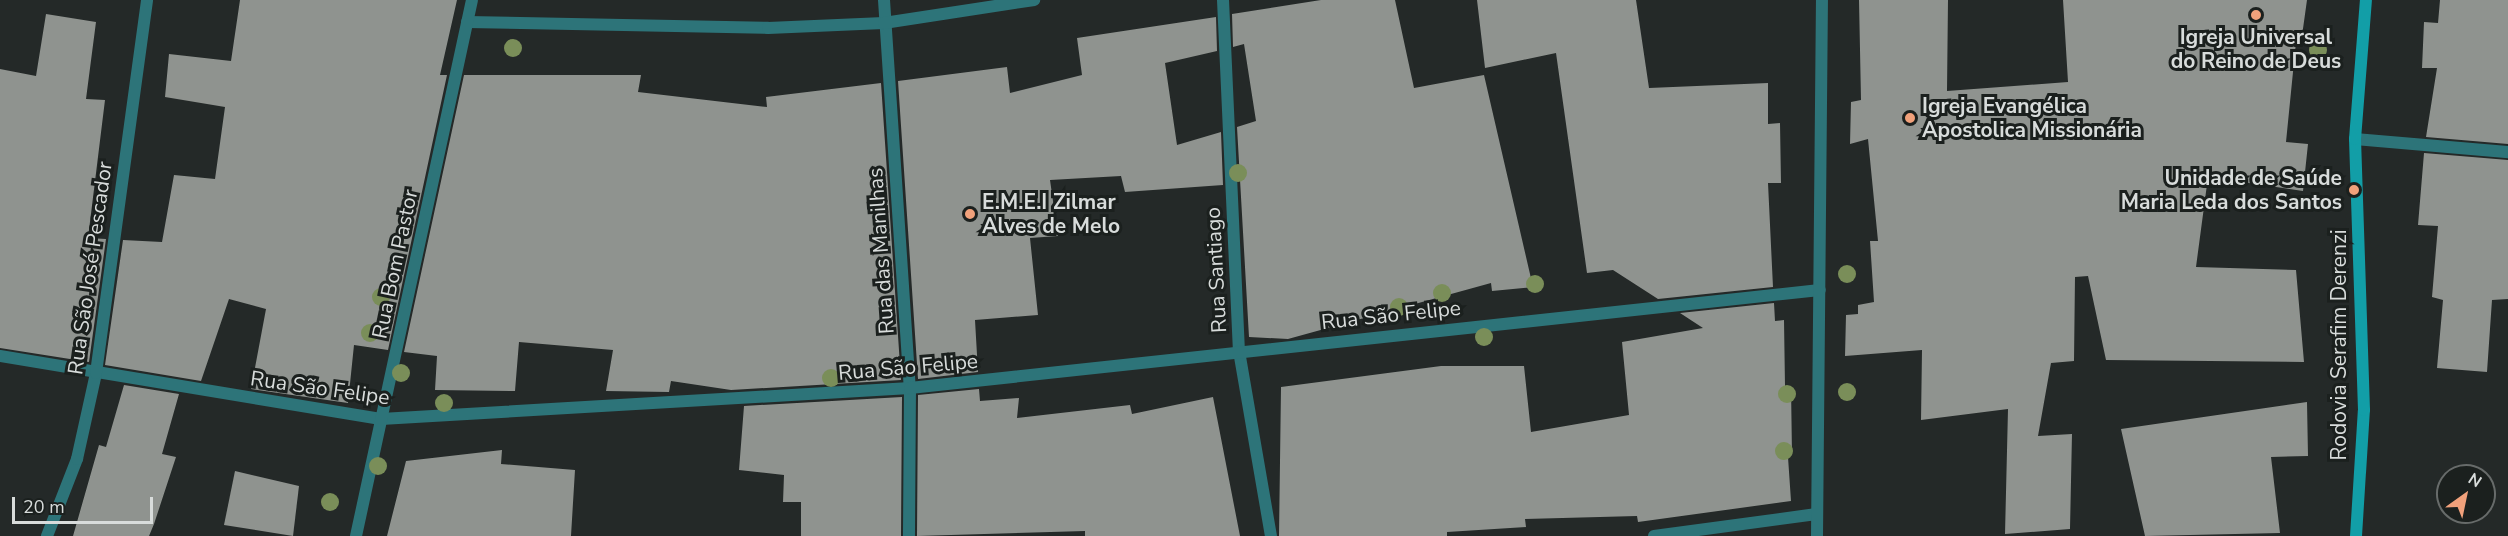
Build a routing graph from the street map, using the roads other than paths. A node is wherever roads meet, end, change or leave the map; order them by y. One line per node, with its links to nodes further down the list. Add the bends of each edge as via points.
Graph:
1 (147, 0): 15 (street, Rua São José Pescador)
2 (472, 0): 8 (street, Rua Bom Pastor)
3 (884, 0): 9 (street, Rua das Manilhas)
4 (1034, 0): 9 (street)
5 (1223, 0): 13 (street, Rua Santiago)
6 (1822, 0): 12 (street)
7 (2366, 0): 10 (main road, Rodovia Serafim Derenzi)
8 (467, 21): 9 (street, via 768,28); 17 (street, Rua Bom Pastor)
9 (884, 23): 16 (street, Rua das Manilhas)
10 (2355, 139): 11 (street); 25 (main road, Rodovia Serafim Derenzi, via 2364,410)
11 (2508, 152)
12 (1820, 290): 13 (street, Rua São Felipe); 18 (street)
13 (1239, 351): 16 (street, Rua São Felipe); 22 (street, Rua Santiago)
14 (0, 356): 15 (street, Rua São Felipe)
15 (96, 373): 17 (street, Rua São Felipe); 19 (street, Rua São José Pescador, via 77,459)
16 (910, 387): 17 (street, Rua São Felipe); 21 (street, Rua das Manilhas)
17 (381, 419): 20 (street, Rua Bom Pastor)
18 (1817, 514): 23 (street); 24 (street)
19 (47, 536)
20 (356, 536)
21 (909, 536)
22 (1271, 536)
23 (1654, 536)
24 (1817, 536)
25 (2356, 536)

